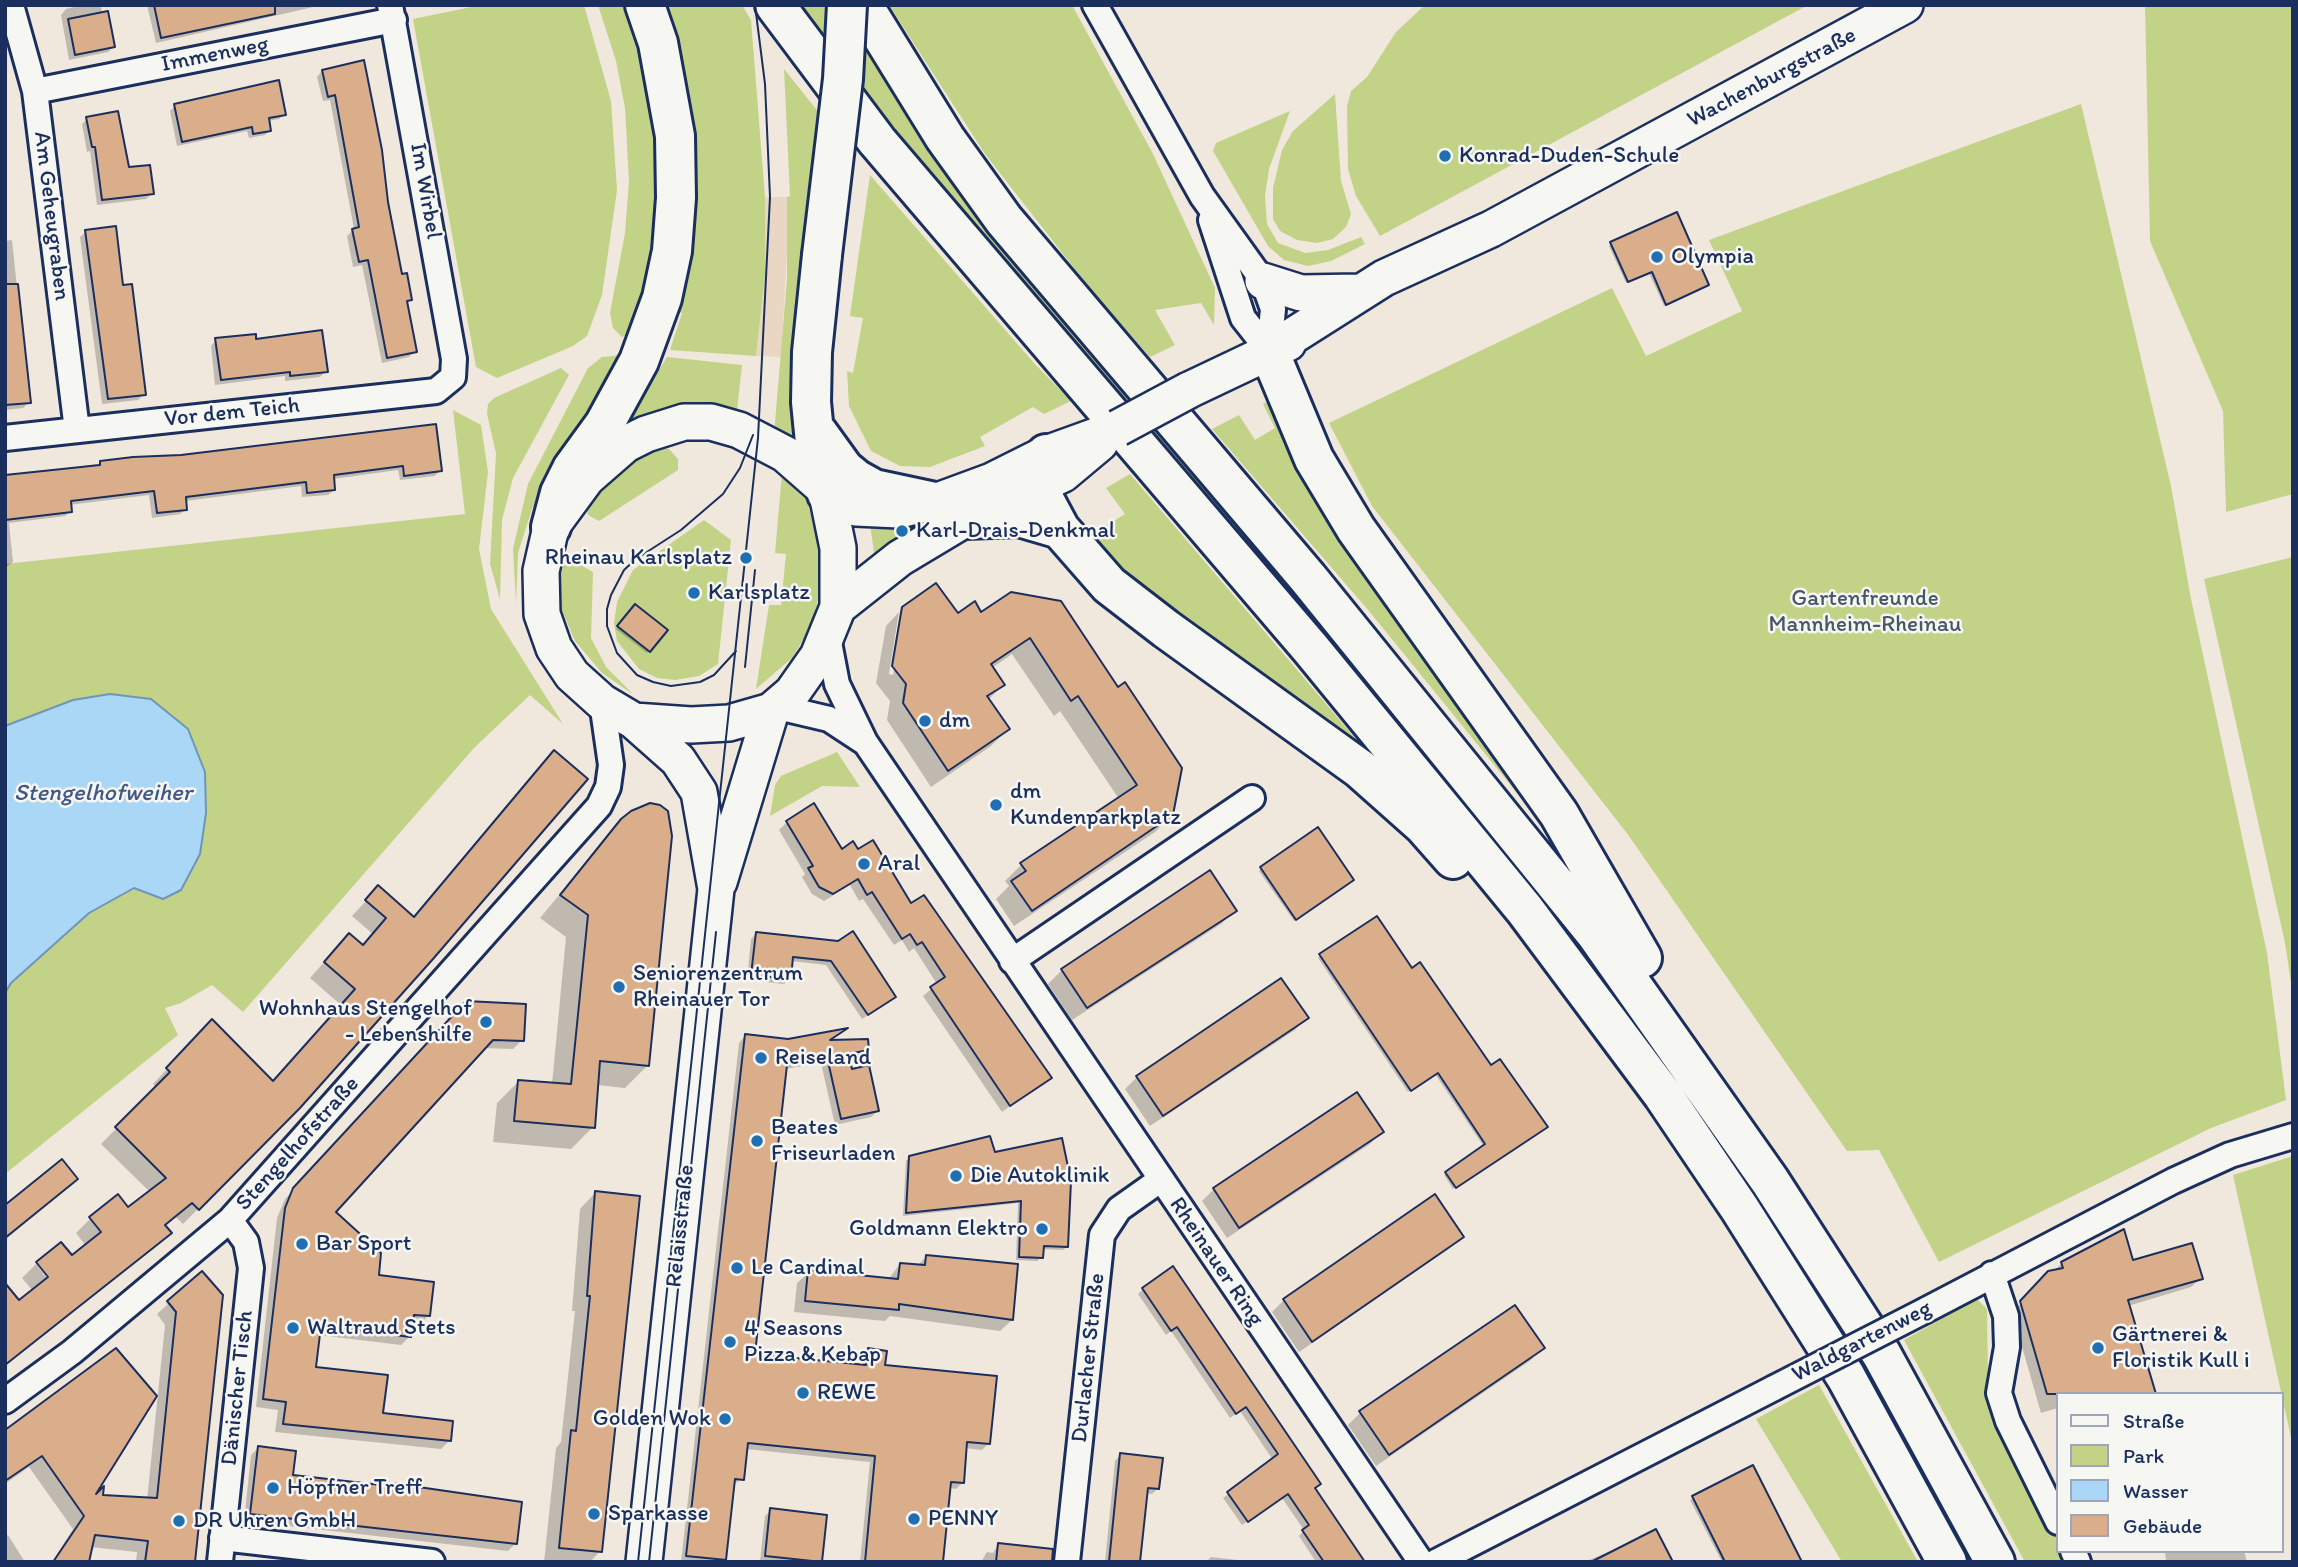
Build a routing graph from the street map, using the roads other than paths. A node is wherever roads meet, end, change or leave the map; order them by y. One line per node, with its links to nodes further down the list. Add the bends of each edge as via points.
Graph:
1 (10, 5): 9 (street, Am Geheugraben)
2 (645, 5): 22 (highway, via 658,43 675,136 670,262 644,350 604,425 572,469)
3 (775, 5): 31 (highway, via 877,141 1311,649)
4 (847, 5): 16 (highway, bridge, via 844,79 811,361)
5 (863, 5): 33 (highway, via 944,138 1004,220 1376,659 1545,868)
6 (1095, 5): 10 (street)
7 (1905, 5): 11 (main road, Wachenburgstraße)
8 (392, 13): 9 (street, Immenweg); 15 (street, Im Wirbel, via 454,359)
9 (35, 91): 17 (street, Am Geheugraben)
10 (1202, 196): 12 (street); 14 (street, via 1243,318)
11 (1491, 229): 13 (main road, Wachenburgstraße); 14 (main road, Wachenburgstraße, via 1395,299)
12 (1263, 281): 13 (main road, via 1301,293); 14 (street, via 1273,309)
13 (1358, 292): 14 (main road, Wachenburgstraße)
14 (1269, 351): 19 (main road, Wachenburgstraße, bridge); 33 (highway, via 1314,459 1356,529 1569,829 1653,974)
15 (453, 377): 17 (street, Vor dem Teich, via 436,391)
16 (813, 425): 20 (highway); 21 (highway, via 856,479 874,489)
17 (77, 430): 18 (street, Vor dem Teich)
18 (5, 438)
19 (1051, 471): 21 (main road, Wachenburgstraße, via 992,481); 23 (highway, via 1045,501)
20 (827, 494): 21 (main road, Wachenburgstraße, via 856,508); 22 (main road, via 785,454 753,435 711,422 684,422 626,444 587,478); 24 (main road, via 838,548)
21 (950, 511): 23 (highway, via 1019,517); 24 (main road, Wachenburgstraße, via 864,584)
22 (551, 527): 25 (main road, via 541,571 541,614 554,649)
23 (1060, 529): 31 (highway, via 1109,585 1360,769 1423,825 1465,873)
24 (833, 622): 26 (main road, via 806,675); 28 (street, Rheinauer Ring, via 837,684)
25 (602, 702): 27 (main road); 36 (street, Stengelhofstraße, via 611,765 599,806)
26 (775, 709): 27 (main road, via 729,723); 28 (street, Rheinauer Ring, via 823,716); 30 (main road, Relaisstraße)
27 (634, 721): 30 (main road, Relaisstraße, via 678,760 699,792)
28 (865, 742): 32 (street, Rheinauer Ring)
29 (1252, 798): 32 (street)
30 (716, 889): 42 (main road, Relaisstraße)
31 (1525, 910): 46 (highway, via 1663,1095 1740,1209 1846,1377)
32 (1012, 961): 35 (street, Rheinauer Ring)
33 (1663, 1026): 47 (highway, via 1882,1355)
34 (2293, 1136): 37 (street, Waldgartenweg, via 2230,1155)
35 (1160, 1180): 43 (street, Durlacher Straße, via 1119,1209 1102,1235); 44 (street, Rheinauer Ring)
36 (230, 1220): 38 (street, Stengelhofstraße, via 72,1352); 40 (street, Dänischer Tisch, via 246,1241 251,1268)
37 (1992, 1274): 39 (street, via 2006,1316 2007,1348 1999,1393); 45 (street, Waldgartenweg, bridge)
38 (5, 1401)
39 (2056, 1518)
40 (221, 1550): 41 (street)
41 (432, 1562)
42 (644, 1562)
43 (1067, 1562)
44 (1421, 1562)
45 (1436, 1562)
46 (1947, 1562)
47 (1995, 1562)

